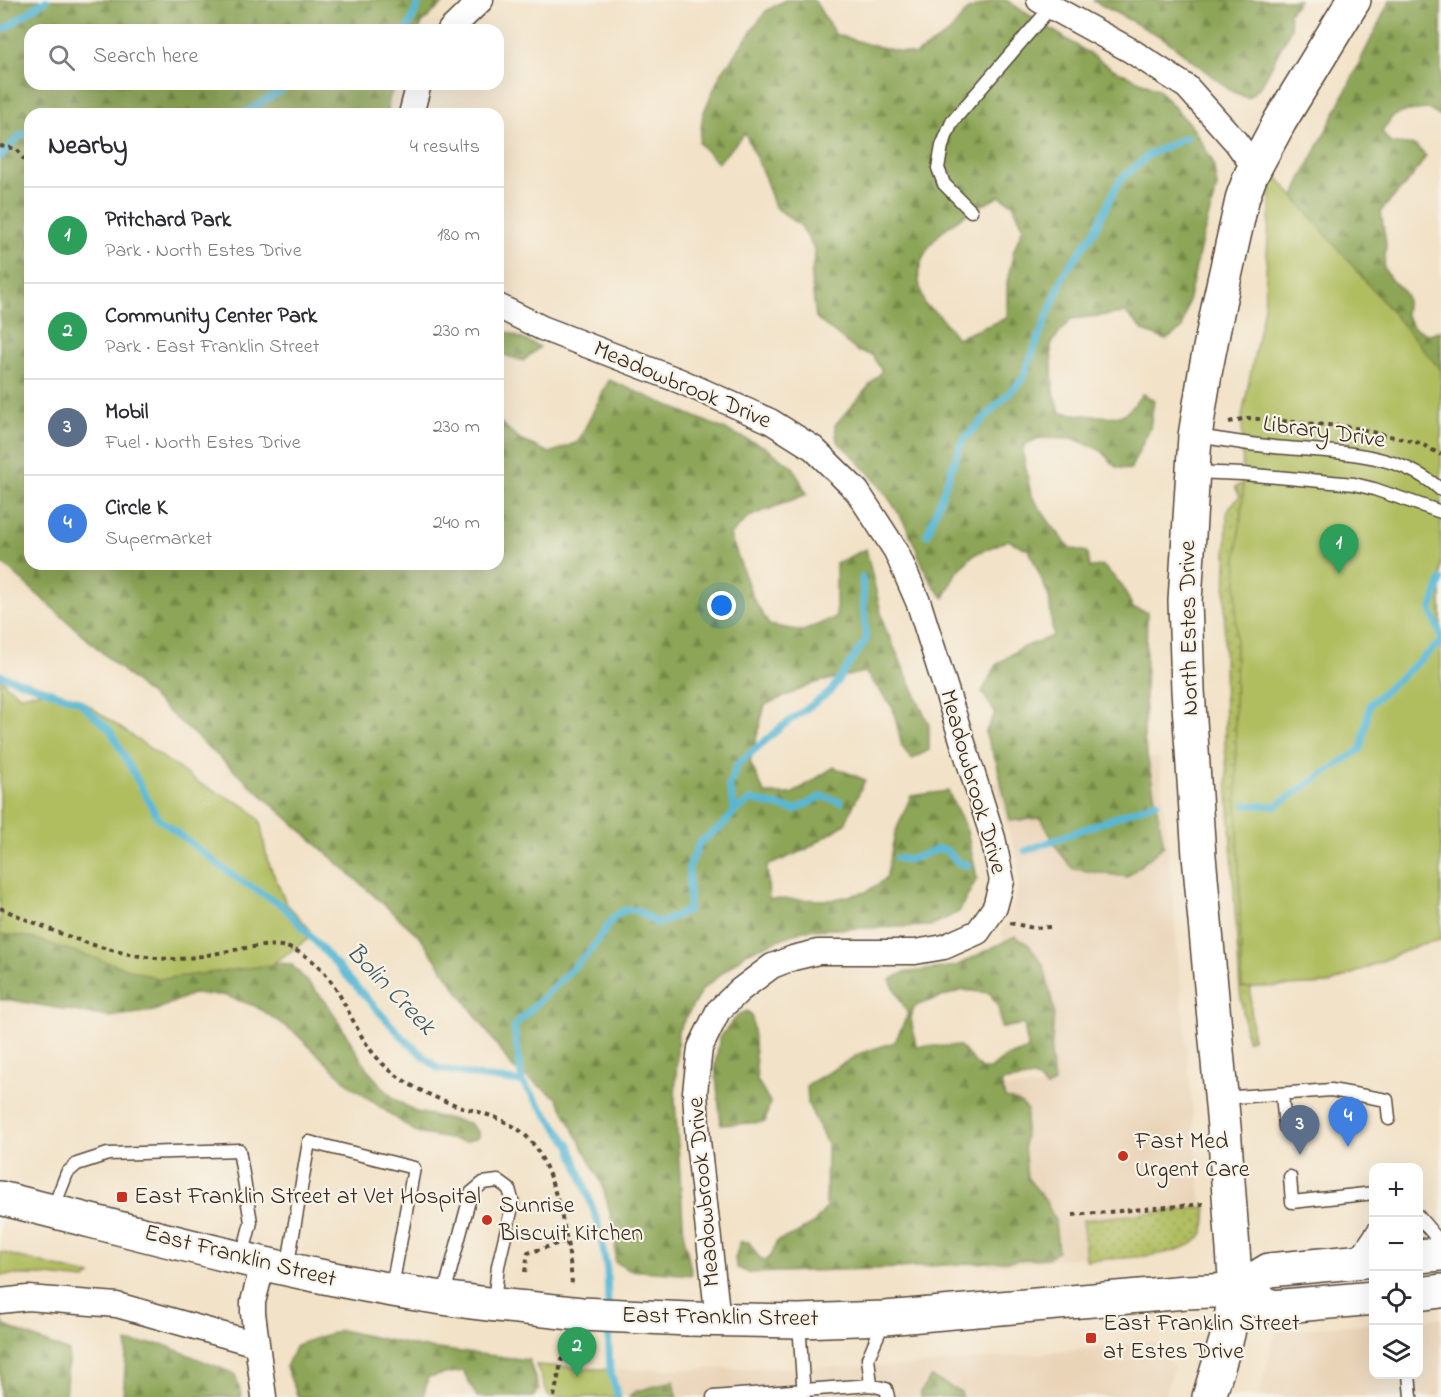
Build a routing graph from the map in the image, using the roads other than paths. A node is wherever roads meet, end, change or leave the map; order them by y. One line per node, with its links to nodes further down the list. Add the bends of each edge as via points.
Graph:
1 (481, 0): 4 (street)
2 (1354, 0): 7 (main road, North Estes Drive)
3 (1045, 3): 7 (street, via 1187,87); 8 (lane, via 952,122 942,146 938,168 944,184)
4 (456, 24)
5 (417, 90): 6 (street)
6 (413, 108)
7 (1254, 166): 10 (main road, North Estes Drive, via 1219,303)
8 (971, 211)
9 (504, 309): 38 (street, Meadowbrook Drive, via 770,421 813,448 857,491 896,551 919,604 993,838 1002,881 992,912 978,932 944,947 915,952 818,952 793,958 772,966 718,1011 700,1048 695,1092)
10 (1195, 436): 11 (main road, North Estes Drive); 12 (lane, Library Drive, via 1381,460 1412,471)
11 (1192, 472): 13 (lane, Library Drive, via 1354,484); 15 (main road, North Estes Drive, via 1185,601 1188,690)
12 (1441, 490)
13 (1441, 512)
14 (1282, 1094): 15 (lane); 16 (lane, via 1331,1090 1387,1100); 17 (lane)
15 (1221, 1098): 29 (main road, North Estes Drive)
16 (1389, 1119)
17 (1285, 1127)
18 (1290, 1177): 19 (lane, via 1292,1202)
19 (1369, 1194)
20 (0, 1198): 21 (main road, East Franklin Street)
21 (52, 1211): 28 (main road, East Franklin Street); 28 (lane, via 67,1173 77,1164 108,1154 239,1150 251,1222)
22 (1420, 1217): 24 (lane)
23 (1369, 1242): 27 (lane)
24 (1441, 1243)
25 (1441, 1254): 26 (main road)
26 (1423, 1256)
27 (1362, 1261): 29 (main road, East Franklin Street, via 1269,1270)
28 (264, 1264): 31 (main road, East Franklin Street); 31 (lane, via 309,1142 414,1168); 40 (street, via 253,1302)
29 (1236, 1290): 33 (main road, East Franklin Street, via 1273,1307); 37 (main road, East Franklin Street); 47 (main road, North Estes Drive, via 1228,1335)
30 (1441, 1291): 32 (main road)
31 (392, 1292): 34 (main road, East Franklin Street)
32 (1423, 1293)
33 (1369, 1298)
34 (442, 1299): 36 (main road, East Franklin Street); 36 (lane, via 471,1193 483,1183 498,1181 509,1189 513,1203 498,1266)
35 (0, 1301): 40 (street, via 28,1298 117,1305)
36 (494, 1305): 38 (main road, East Franklin Street, bridge)
37 (885, 1318): 39 (main road, East Franklin Street); 42 (lane, via 867,1358)
38 (703, 1320): 39 (main road, East Franklin Street)
39 (799, 1321): 43 (lane)
40 (256, 1344): 44 (street)
41 (1409, 1379): 48 (lane)
42 (871, 1385): 43 (lane); 46 (lane, via 886,1389)
43 (804, 1394): 45 (lane)
44 (264, 1397)
45 (713, 1397)
46 (888, 1397)
47 (1209, 1397)
48 (1411, 1397)

